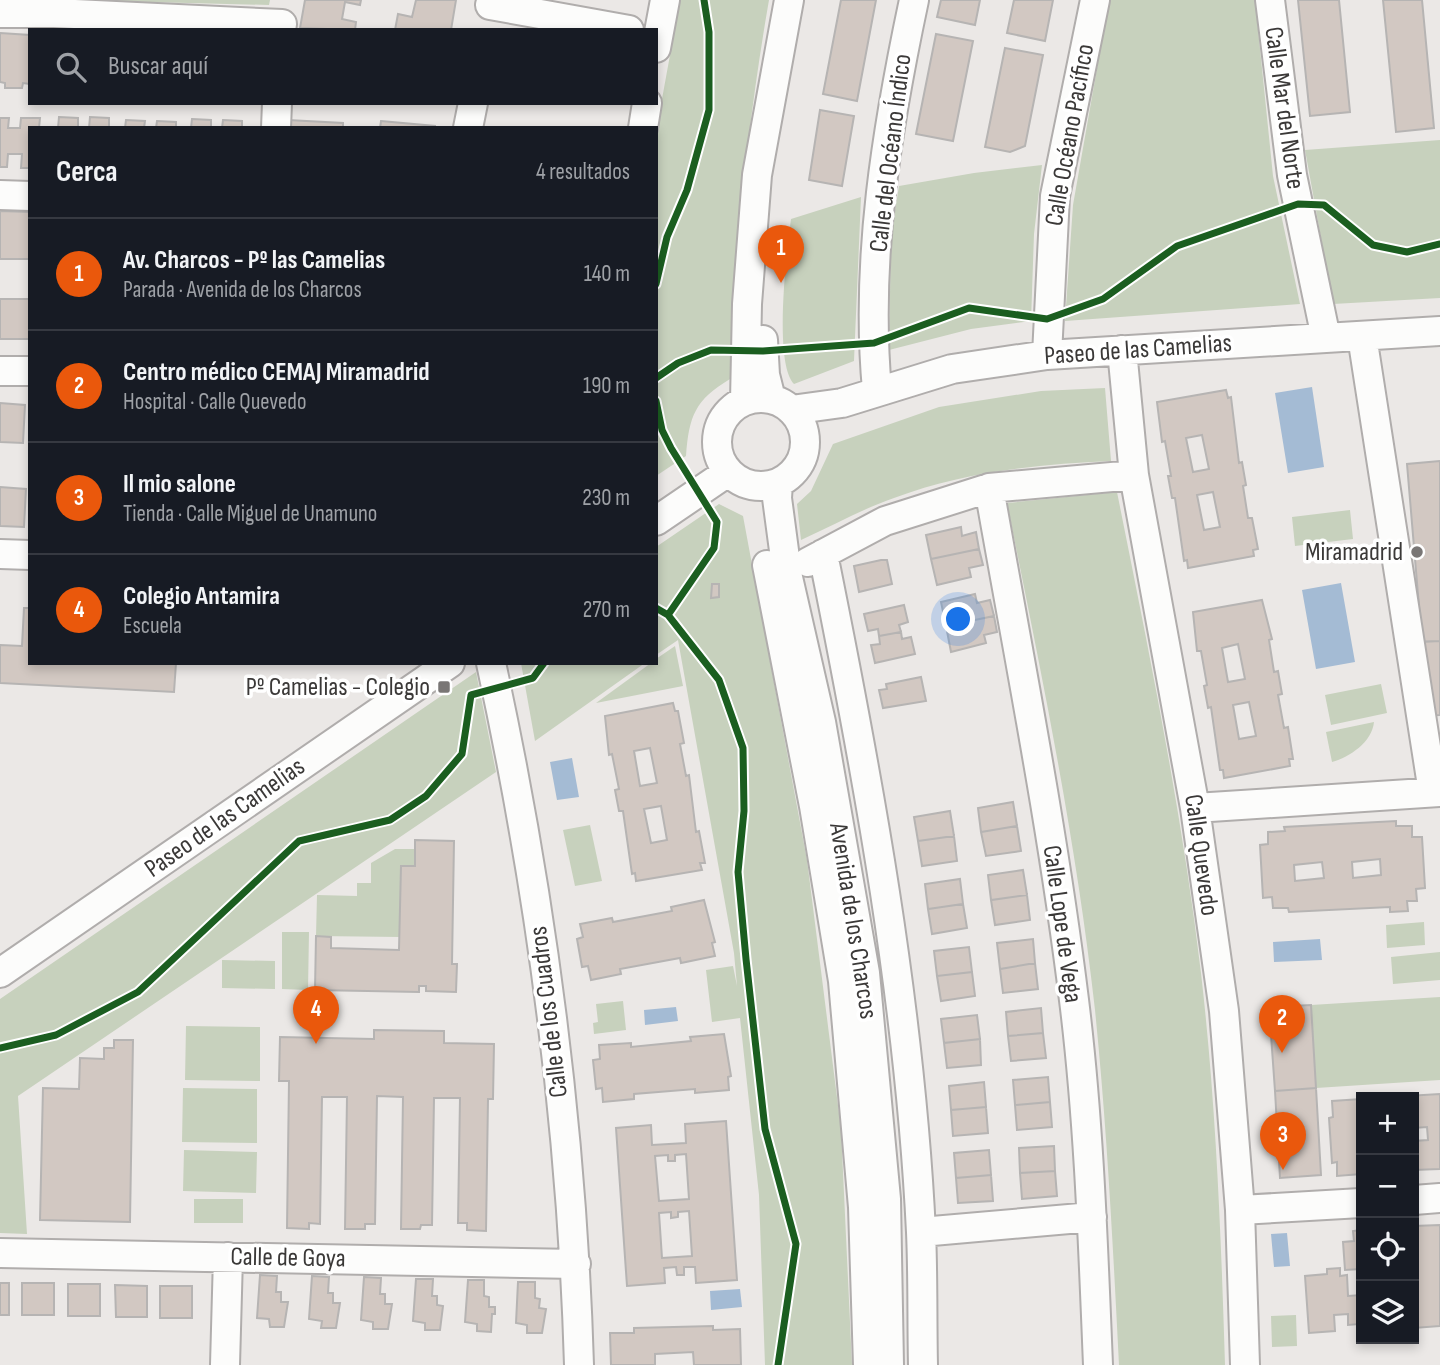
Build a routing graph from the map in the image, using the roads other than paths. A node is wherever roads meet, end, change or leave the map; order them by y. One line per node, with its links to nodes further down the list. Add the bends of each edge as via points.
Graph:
1 (665, 0): 12 (street)
2 (789, 0): 29 (street, via 757,174 747,304)
3 (808, 0): 29 (street, via 774,191 762,351)
4 (914, 0): 28 (street, Calle del Océano Índico, via 878,212 873,353)
5 (1095, 0): 25 (street, Calle Océano Pacífico, via 1055,196)
6 (1270, 0): 23 (street, Calle Mar del Norte, via 1292,175)
7 (54, 6): 9 (street); 10 (street)
8 (489, 12): 11 (street)
9 (0, 13)
10 (283, 18)
11 (613, 28)
12 (658, 34)
13 (278, 105): 16 (street)
14 (473, 105): 17 (street)
15 (647, 105): 18 (street)
16 (276, 126)
17 (468, 126)
18 (643, 126)
19 (0, 195): 20 (street)
20 (28, 195)
21 (1440, 331): 22 (street, Paseo de las Camelias)
22 (1362, 336): 23 (street, Paseo de las Camelias); 45 (street)
23 (1326, 338): 24 (street, Paseo de las Camelias)
24 (1122, 350): 25 (street, Paseo de las Camelias); 33 (street, Calle Quevedo)
25 (1047, 355): 28 (street, Paseo de las Camelias, via 952,369)
26 (0, 371): 27 (street)
27 (28, 371)
28 (877, 390): 30 (street, Paseo de las Camelias)
29 (769, 403): 30 (street); 31 (street); 32 (street, via 727,414 717,439)
30 (842, 403): 31 (street)
31 (804, 436): 34 (street, via 798,465)
32 (724, 466): 34 (street, via 740,481); 36 (street); 37 (street)
33 (1134, 475): 35 (street); 46 (street, Calle Quevedo)
34 (768, 484): 41 (street, Avenida de los Charcos, via 777,498); 60 (street, Avenida de los Charcos, via 768,581 814,806 843,981 863,1207)
35 (989, 488): 39 (street, via 885,521); 53 (street, Calle Lope de Vega, via 1074,1001)
36 (658, 504)
37 (658, 519)
38 (0, 554): 40 (street)
39 (823, 554): 41 (street); 54 (street, Avenida de los Charcos, via 866,771 882,880 908,1066)
40 (28, 555)
41 (787, 573): 61 (street, Avenida de los Charcos, via 821,722 865,973 886,1199)
42 (424, 665): 47 (street, Paseo de las Camelias)
43 (447, 665): 48 (street, Paseo de las Camelias)
44 (491, 665): 57 (street, Calle de los Cuadros, via 543,947)
45 (1437, 792): 46 (street)
46 (1195, 808): 52 (street, Calle Quevedo, via 1224,1011)
47 (0, 956)
48 (0, 973)
49 (1440, 1198): 50 (street)
50 (1419, 1200)
51 (1356, 1203): 52 (street)
52 (1240, 1210): 64 (street, Calle Quevedo)
53 (1093, 1217): 54 (street); 63 (street, Calle Lope de Vega)
54 (921, 1232): 62 (street, Avenida de los Charcos)
55 (0, 1254): 56 (street, Calle de Goya)
56 (228, 1257): 57 (street, Calle de Goya); 58 (street)
57 (576, 1264): 59 (street, Calle de los Cuadros)
58 (225, 1365)
59 (579, 1365)
60 (868, 1365)
61 (889, 1365)
62 (923, 1365)
63 (1098, 1365)
64 (1245, 1365)

